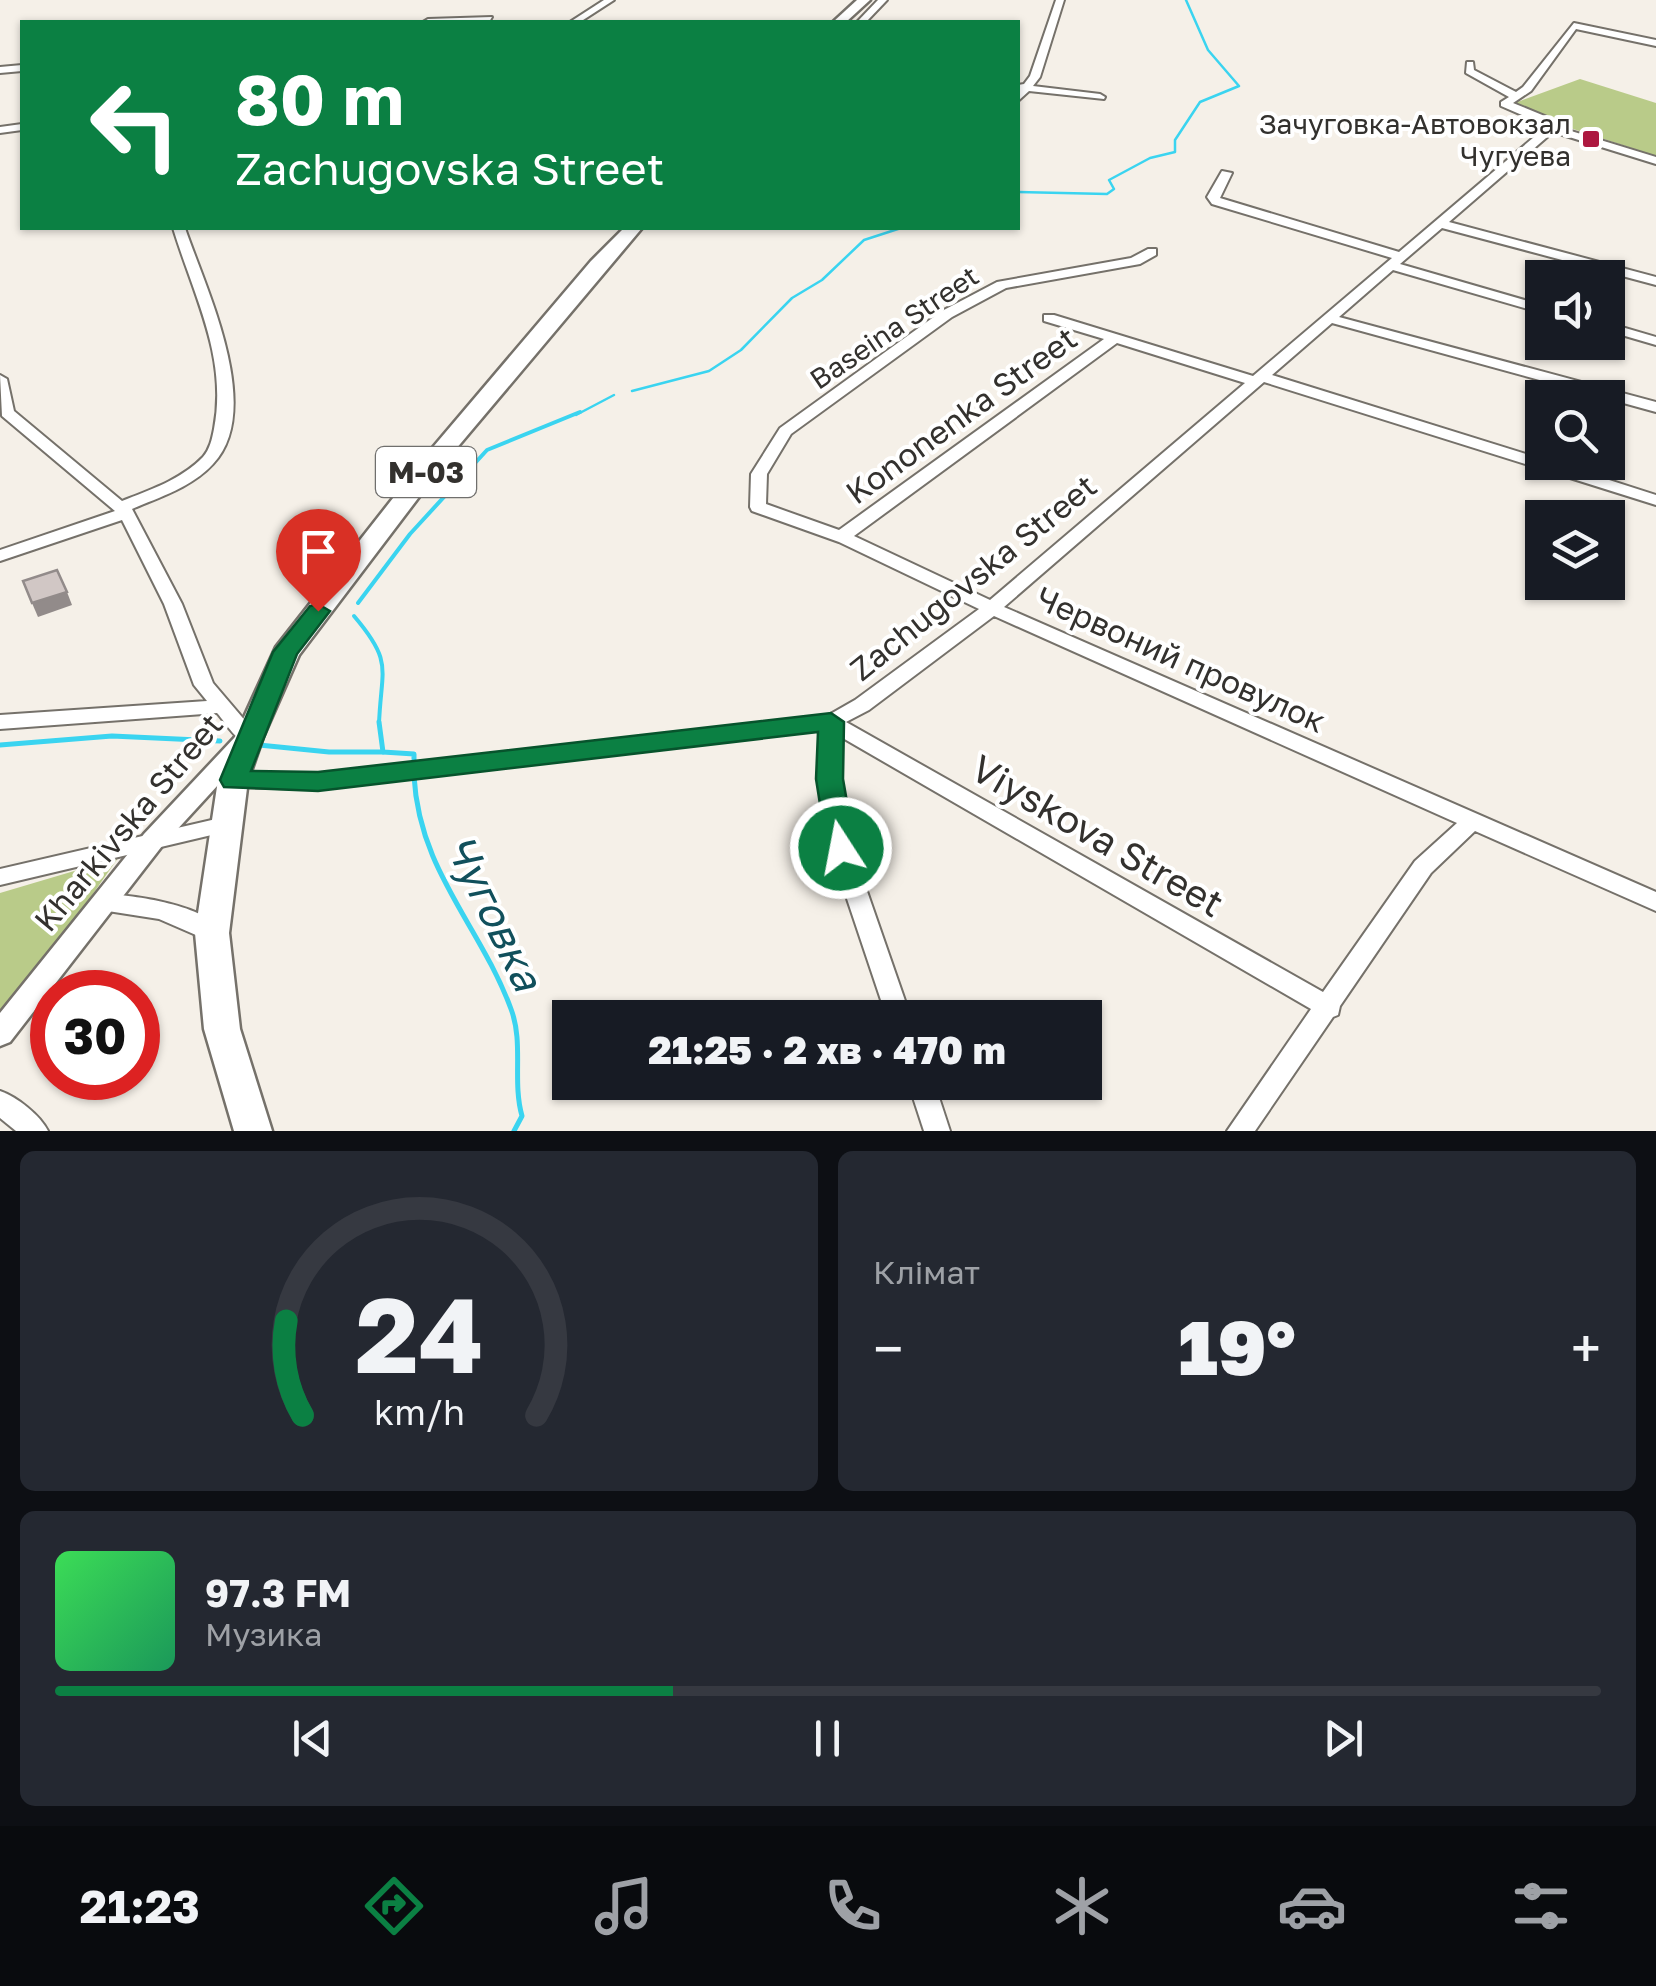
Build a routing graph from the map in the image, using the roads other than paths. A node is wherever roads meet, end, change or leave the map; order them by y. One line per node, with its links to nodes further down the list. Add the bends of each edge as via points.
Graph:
1 (610, 0): 5 (street)
2 (864, 0): 6 (highway)
3 (883, 0): 7 (street)
4 (1060, 0): 10 (street, via 1035,77)
5 (578, 20)
6 (841, 20)
7 (863, 20)
8 (1656, 43): 11 (street, via 1574,26)
9 (1470, 64): 11 (street, via 1468,70)
10 (1021, 87): 12 (street)
11 (1515, 96): 13 (street, via 1505,104)
12 (1100, 98)
13 (1551, 128): 14 (street); 16 (street, Zachugovska Street)
14 (1656, 160)
15 (1226, 173): 20 (street, via 1216,201)
16 (1442, 224): 20 (street, Zachugovska Street); 21 (street)
17 (180, 230): 34 (street, via 226,373 219,441 196,470)
18 (632, 230): 41 (highway, Kharkivska Street / М-03, via 442,451 286,652)
19 (1152, 252): 32 (street, Baseina Street, via 1136,261 990,289)
20 (1397, 261): 22 (street); 24 (street, Zachugovska Street)
21 (1656, 281)
22 (1525, 303)
23 (1049, 318): 26 (street)
24 (1326, 318): 28 (street, Zachugovska Street); 30 (street)
25 (1625, 332): 27 (street)
26 (1114, 338): 28 (street); 35 (street, Kononenka Street)
27 (1656, 341)
28 (1258, 378): 33 (street); 37 (street, Zachugovska Street)
29 (0, 379): 31 (street)
30 (1656, 407)
31 (3, 412): 34 (street)
32 (785, 431): 35 (street, Червоний провулок, via 759,474 758,507)
33 (1656, 500)
34 (124, 510): 36 (street); 38 (street, via 173,604 204,684)
35 (845, 538): 37 (street, Червоний провулок)
36 (0, 556)
37 (992, 608): 40 (street, Zachugovska Street); 43 (street, Червоний провулок)
38 (222, 706): 39 (street); 41 (street)
39 (0, 722)
40 (831, 722): 42 (street, Zachugovska Street, via 318,782); 50 (street, via 837,829); 51 (street, Viyskova Street)
41 (248, 737): 42 (highway, М-03); 45 (main road, Kharkivska Street)
42 (233, 780): 44 (highway, М-03)
43 (1474, 820): 48 (street, Червоний провулок); 51 (street, via 1423,868)
44 (229, 824): 45 (street); 49 (highway, М-03)
45 (153, 840): 46 (street); 47 (main road, Kharkivska Street)
46 (0, 877)
47 (103, 902): 49 (street, via 185,918); 52 (main road, Kharkivska Street)
48 (1656, 902)
49 (212, 933): 56 (highway, М-03, via 222,1029)
50 (893, 1000)
51 (1329, 1008): 58 (street)
52 (0, 1034)
53 (927, 1100): 57 (street)
54 (0, 1102): 55 (street)
55 (35, 1131)
56 (252, 1131)
57 (937, 1131)
58 (1240, 1131)

